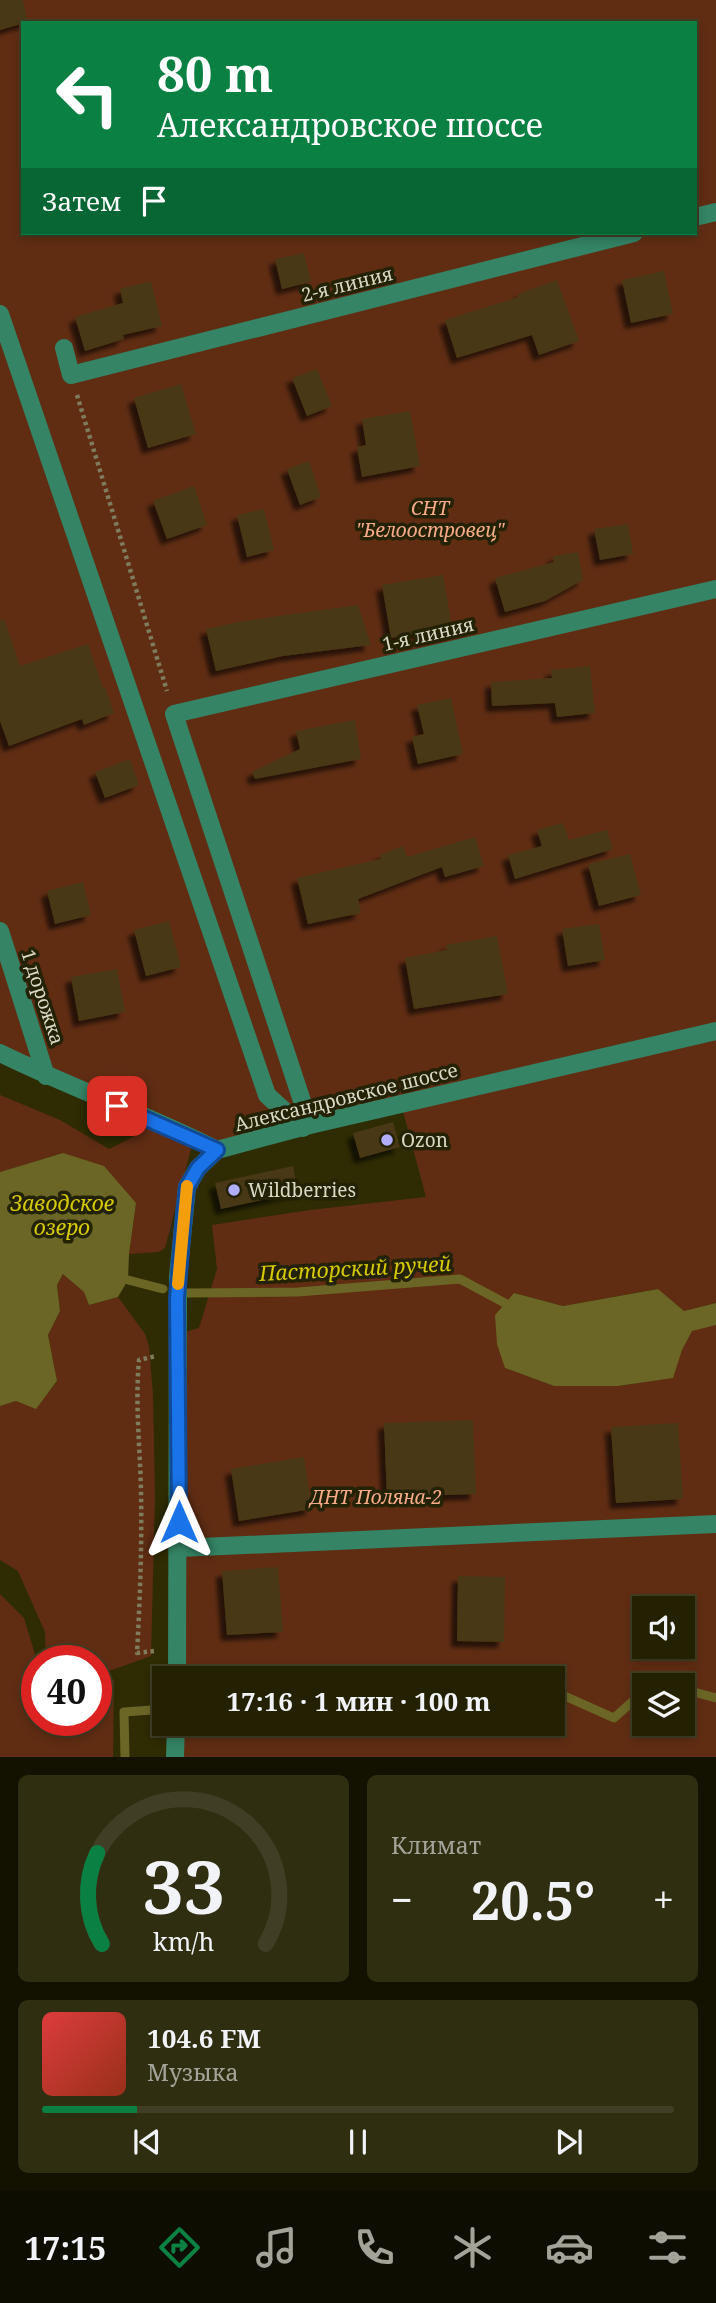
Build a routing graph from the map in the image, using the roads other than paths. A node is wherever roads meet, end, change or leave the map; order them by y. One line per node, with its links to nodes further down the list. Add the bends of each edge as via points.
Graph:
1 (716, 212): 2 (street)
2 (697, 217)
3 (626, 235): 5 (street, 2-я линия, via 71,375)
4 (0, 314): 11 (street, via 267,1095)
5 (64, 348)
6 (716, 589): 11 (street, 1-я линия, via 174,714)
7 (0, 931): 10 (street, 1 дорожка)
8 (716, 1031): 11 (street, Александровское шоссе)
9 (0, 1053): 10 (street, Александровское шоссе)
10 (46, 1076): 12 (street, Александровское шоссе)
11 (306, 1127): 12 (street, Александровское шоссе)
12 (217, 1150): 14 (street, via 187,1187 177,1298)
13 (716, 1524): 14 (street)
14 (179, 1548): 15 (street)
15 (177, 1666)
16 (176, 1736): 17 (street)
17 (175, 1757)

